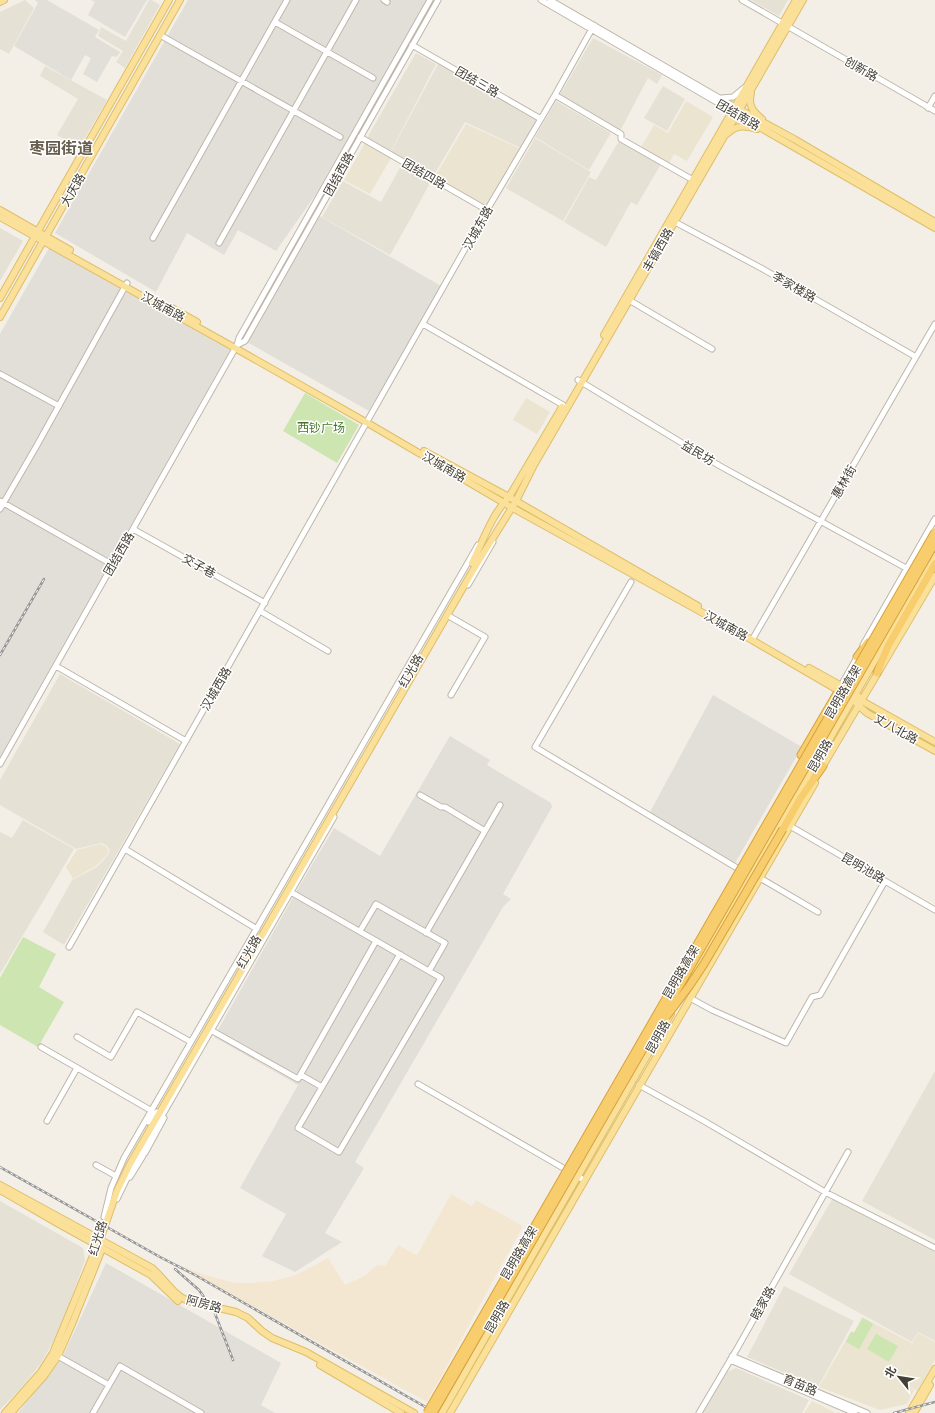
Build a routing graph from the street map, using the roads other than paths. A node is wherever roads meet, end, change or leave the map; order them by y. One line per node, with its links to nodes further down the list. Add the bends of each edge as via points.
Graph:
1 (4, 0): 13 (main road)
2 (170, 0): 42 (main road, 大庆路)
3 (180, 0): 17 (main road, 大庆路)
4 (287, 0): 14 (street)
5 (356, 0): 19 (street)
6 (430, 0): 52 (street, 团结西路)
7 (438, 0): 18 (street, 团结西路)
8 (541, 0): 16 (street, 团结南路)
9 (550, 0): 16 (street, 团结南路)
10 (742, 0): 15 (street, 创新路)
11 (796, 0): 15 (main road, 丰镐西路)
12 (803, 0): 15 (main road, 丰镐西路)
13 (0, 2)
14 (275, 22): 19 (street); 21 (street)
15 (785, 25): 22 (main road, 丰镐西路); 26 (street, 创新路)
16 (593, 27): 23 (street, 汉城东路); 24 (street, 团结南路); 28 (street, 团结南路)
17 (160, 35): 21 (street); 44 (main road, 大庆路)
18 (412, 45): 30 (street, 团结三路); 33 (street, 团结西路)
19 (327, 52): 20 (street); 27 (street)
20 (373, 78)
21 (241, 81): 27 (street); 43 (street)
22 (752, 83): 24 (street, via 733,97 723,98); 28 (main road, 丰镐西路); 31 (main road, via 751,108)
23 (555, 95): 30 (street, 汉城东路); 35 (street, via 621,134 622,139)
24 (716, 95): 28 (street, 团结南路)
25 (935, 96): 26 (street)
26 (928, 108): 29 (street, 创新路)
27 (293, 110): 32 (street); 45 (street)
28 (736, 111): 31 (main road, 团结南路); 34 (main road, 丰镐西路); 35 (main road, 丰镐西路)
29 (935, 111)
30 (541, 119): 37 (street, 汉城东路)
31 (772, 131): 34 (main road, via 742,126 730,131); 40 (main road, 团结南路); 41 (main road, 团结南路)
32 (340, 137)
33 (360, 137): 37 (street, 团结四路); 52 (street, 团结西路, via 245,341)
34 (721, 141): 39 (main road, 丰镐西路)
35 (693, 180): 39 (main road, 丰镐西路)
36 (0, 210): 42 (main road)
37 (487, 210): 50 (street, 汉城东路)
38 (0, 217): 42 (main road)
39 (672, 220): 48 (main road, 丰镐西路); 54 (street, 李家楼路); 56 (main road, 丰镐西路)
40 (935, 222)
41 (935, 228)
42 (36, 234): 44 (main road, 汉城南路); 47 (main road, 大庆路)
43 (153, 238)
44 (45, 239): 46 (main road, 汉城南路); 49 (main road, 大庆路)
45 (219, 242)
46 (126, 285): 52 (main road, 汉城南路); 58 (street)
47 (0, 298)
48 (629, 300): 53 (street); 56 (main road, 丰镐西路)
49 (0, 318)
50 (423, 324): 57 (street); 59 (street, 汉城东路)
51 (935, 324): 54 (street, 惠林街)
52 (236, 346): 59 (main road, 汉城南路); 71 (street, 团结西路)
53 (712, 349)
54 (916, 357): 68 (street, 惠林街)
55 (0, 374): 58 (street)
56 (580, 381): 57 (main road, 丰镐西路); 62 (main road, 丰镐西路); 68 (street, 益民坊, via 720,466)
57 (563, 405): 61 (main road, 丰镐西路)
58 (59, 406): 63 (street)
59 (368, 421): 60 (street, 汉城东路); 61 (main road, 汉城南路); 64 (main road, 汉城南路)
60 (363, 430): 81 (street, 汉城西路)
61 (509, 497): 62 (main road, 汉城南路); 64 (main road, 红光路)
62 (516, 501): 65 (main road, 红光路); 84 (main road, 汉城南路)
63 (2, 502): 66 (street); 76 (street)
64 (504, 503): 65 (main road, 汉城南路); 70 (main road, 红光路)
65 (512, 507): 83 (main road, 红光路); 84 (main road, 汉城南路)
66 (0, 509)
67 (935, 519): 77 (street)
68 (822, 521): 77 (street, 益民坊); 84 (street, 惠林街)
69 (935, 524): 86 (highway)
70 (490, 526): 109 (street); 129 (main road, 红光路, via 470,569)
71 (133, 529): 76 (street, 团结西路); 81 (street, 交子巷)
72 (935, 532): 115 (highway, 昆明路高架, bridge)
73 (935, 544): 119 (highway, 昆明路高架, bridge)
74 (935, 556): 79 (main road, 昆明路)
75 (935, 564): 88 (highway, via 888,646)
76 (113, 565): 87 (street, 团结西路)
77 (906, 568): 79 (street, 益民坊); 86 (street)
78 (935, 576): 88 (main road, 昆明路)
79 (923, 577): 91 (main road, 昆明路)
80 (631, 582): 103 (street, via 535,747 737,868)
81 (265, 603): 82 (street, 汉城西路)
82 (260, 611): 85 (street); 93 (street, 汉城西路)
83 (448, 616): 90 (street, via 485,637); 106 (main road, 红光路)
84 (753, 639): 89 (main road, 汉城南路)
85 (328, 651)
86 (857, 657): 89 (street)
87 (56, 666): 93 (street); 96 (street, 团结西路)
88 (877, 673): 92 (main road, 昆明路)
89 (840, 688): 91 (main road, 汉城南路); 115 (highway, bridge, via 708,916)
90 (451, 695)
91 (855, 697): 92 (main road, 汉城南路); 103 (main road, 昆明路)
92 (860, 703): 94 (main road, 丈八北路); 95 (main road, 丈八北路, via 867,713); 97 (main road, 昆明路)
93 (186, 741): 102 (street, 汉城西路)
94 (935, 742)
95 (935, 750)
96 (0, 764)
97 (823, 766): 100 (main road, 昆明路); 119 (highway, bridge, via 800,799 704,964)
98 (420, 795): 101 (street)
99 (500, 805): 101 (street)
100 (790, 826): 104 (main road, 昆明路); 105 (street, 昆明池路)
101 (485, 831): 111 (street)
102 (124, 850): 109 (street); 113 (street, 汉城西路)
103 (752, 874): 136 (main road, 昆明路)
104 (760, 878): 108 (street); 117 (main road, 昆明路)
105 (885, 881): 107 (street, 昆明池路); 117 (street, via 820,995 812,997 786,1043)
106 (289, 891): 110 (street); 118 (main road, 红光路)
107 (935, 910)
108 (818, 912)
109 (257, 929): 121 (street)
110 (360, 931): 111 (street, via 376,904); 112 (street)
111 (426, 933): 116 (street, via 445,944)
112 (376, 941): 114 (street); 124 (street)
113 (69, 947)
114 (400, 954): 116 (street); 127 (street)
115 (690, 958): 156 (highway, 昆明路高架, bridge)
116 (429, 971): 127 (street, via 441,978 340,1152 298,1128)
117 (690, 998): 126 (main road, 昆明路)
118 (210, 1029): 124 (street, via 298,1079); 128 (street); 129 (main road, 红光路)
119 (651, 1036): 157 (highway, 昆明路高架, bridge)
120 (77, 1037): 121 (street, via 111,1057 137,1012)
121 (192, 1042): 129 (street)
122 (41, 1047): 123 (street)
123 (77, 1068): 129 (street); 130 (street)
124 (301, 1074): 127 (street)
125 (418, 1084): 136 (street)
126 (639, 1085): 137 (main road, 昆明路); 140 (street)
127 (322, 1087)
128 (172, 1099): 131 (street); 133 (street)
129 (157, 1110): 131 (street); 135 (street, via 138,1134); 142 (main road, 红光路)
130 (47, 1121)
131 (149, 1138): 133 (street); 141 (street)
132 (848, 1152): 140 (street, 睦家路)
133 (143, 1156): 141 (street)
134 (96, 1165): 135 (street)
135 (116, 1176): 142 (street, via 111,1188)
136 (578, 1176): 137 (street); 158 (main road, 昆明路)
137 (584, 1180): 159 (main road, 昆明路)
138 (0, 1185): 143 (main road, 阿房路)
139 (0, 1190): 143 (main road, 阿房路)
140 (825, 1192): 144 (street); 146 (street, 睦家路)
141 (118, 1196): 142 (street)
142 (106, 1217): 143 (main road, 红光路)
143 (99, 1243): 145 (main road, 红光路, via 72,1324); 154 (main road, 阿房路, via 150,1275 178,1301 244,1319 272,1343 303,1355); 155 (main road, 阿房路, via 152,1268 182,1299 236,1312 248,1318 272,1338 306,1352)
144 (935, 1248)
145 (56, 1354): 149 (street); 150 (main road, 红光路); 151 (main road, 红光路, via 44,1376)
146 (731, 1358): 160 (street, 睦家路); 161 (street, 育苗路); 162 (street, 育苗路)
147 (935, 1369): 163 (main road)
148 (935, 1377): 164 (main road)
149 (109, 1385): 152 (street); 153 (street, via 120,1366)
150 (5, 1413)
151 (11, 1413)
152 (93, 1413)
153 (201, 1413)
154 (402, 1413)
155 (414, 1413)
156 (427, 1413)
157 (433, 1413)
158 (442, 1413)
159 (450, 1413)
160 (699, 1413)
161 (855, 1413)
162 (867, 1413)
163 (909, 1413)
164 (914, 1413)

